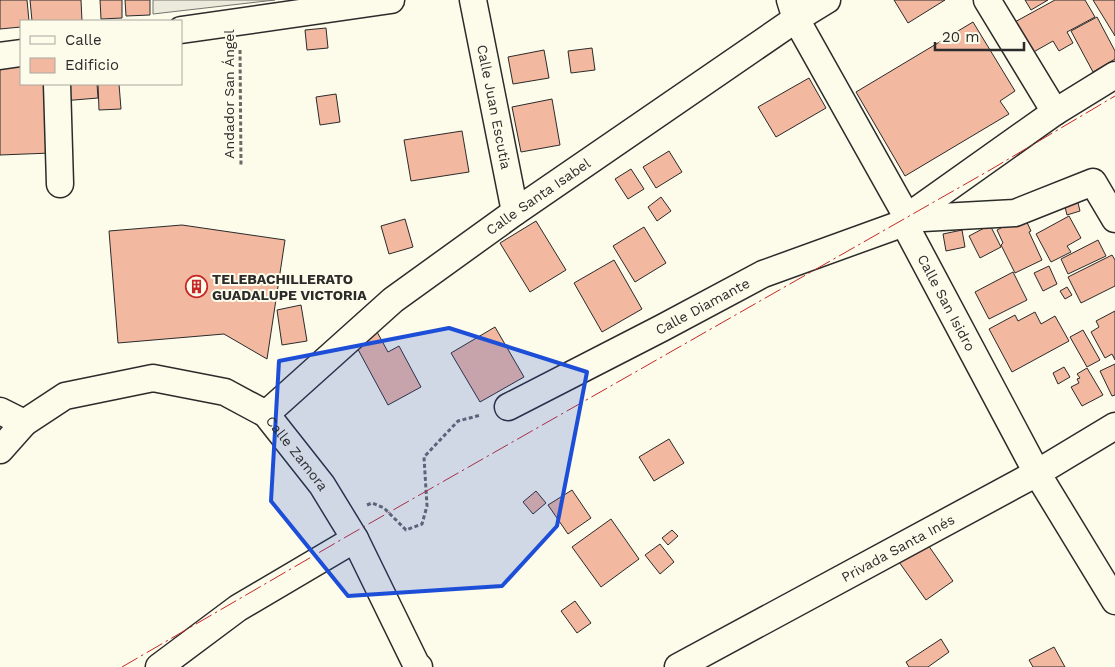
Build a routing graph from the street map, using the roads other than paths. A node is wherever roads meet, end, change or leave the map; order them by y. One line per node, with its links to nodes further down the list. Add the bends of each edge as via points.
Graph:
1 (391, 0): 6 (street)
2 (473, 0): 13 (street, Calle Juan Escutia)
3 (827, 0): 5 (street, Calle Santa Isabel)
4 (987, 0): 11 (street)
5 (793, 10): 13 (street, Calle Santa Isabel); 15 (street, Calle San Isidro)
6 (182, 30)
7 (20, 53): 8 (street)
8 (0, 56)
9 (1115, 75): 11 (street, Calle Diamante)
10 (57, 85): 12 (street)
11 (1055, 112): 15 (street, Calle Diamante)
12 (60, 184)
13 (515, 212): 18 (street, Calle Santa Isabel, via 392,300)
14 (1115, 219): 15 (street, via 1092,182 1015,213)
15 (906, 220): 16 (street, Calle Diamante, via 763,274); 22 (street, Calle San Isidro)
16 (508, 407)
17 (0, 411): 19 (street)
18 (266, 414): 19 (street, Calle Zamora, via 225,392 153,378 65,396); 23 (street, Calle Zamora, via 322,485)
19 (24, 423): 21 (street, Calle Zamora)
20 (1115, 426): 22 (street, Privada Santa Inés)
21 (0, 450)
22 (1037, 473): 24 (street, Calle San Isidro); 27 (street, Privada Santa Inés)
23 (355, 539): 25 (street, via 238,608); 26 (street, Calle Zamora)
24 (1115, 601)
25 (159, 667)
26 (419, 667)
27 (678, 667)

